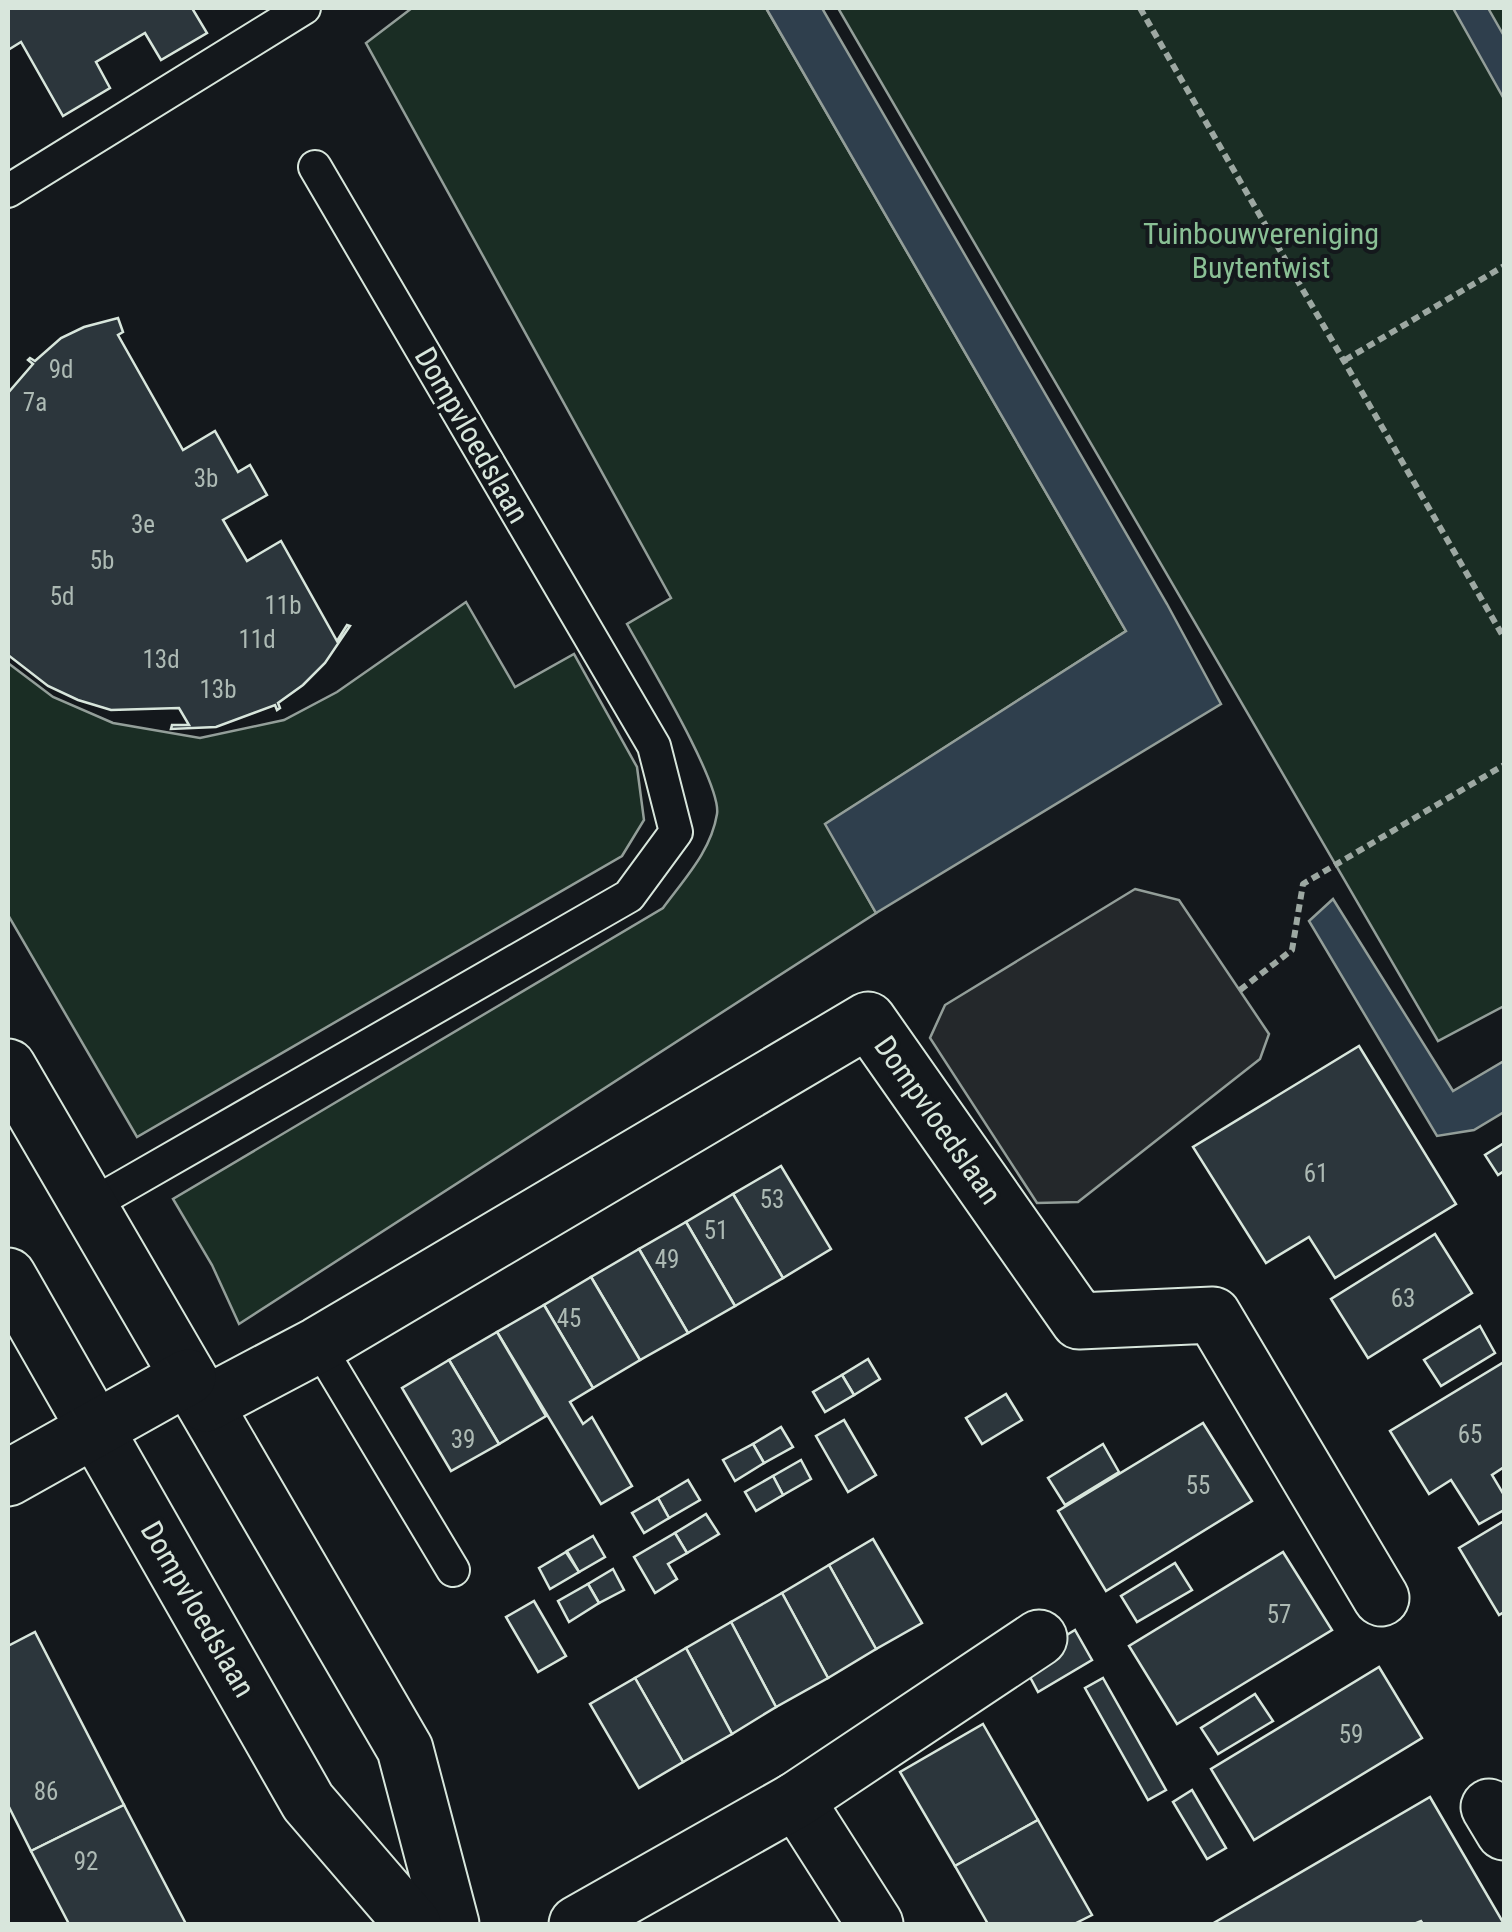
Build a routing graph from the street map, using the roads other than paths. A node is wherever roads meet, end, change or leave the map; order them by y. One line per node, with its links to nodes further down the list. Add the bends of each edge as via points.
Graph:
1 (304, 8): 3 (lane)
2 (315, 167): 5 (lane, Dompvloedslaan, via 654,746 676,832 629,896)
3 (8, 191)
4 (8, 1067): 5 (street)
5 (88, 1206): 8 (street)
6 (8, 1276): 9 (street, Dompvloedslaan)
7 (318, 1345): 8 (street, Dompvloedslaan); 11 (lane); 12 (street, Dompvloedslaan, via 868,1020 1079,1321 1213,1315)
8 (197, 1391): 9 (street, Dompvloedslaan); 16 (street, via 404,1749)
9 (95, 1430): 10 (street, Dompvloedslaan); 15 (street, Dompvloedslaan, via 308,1802)
10 (8, 1478)
11 (453, 1570)
12 (1381, 1598)
13 (1040, 1638): 14 (street)
14 (796, 1800): 17 (street); 18 (street)
15 (414, 1924)
16 (450, 1924)
17 (577, 1924)
18 (874, 1924)

